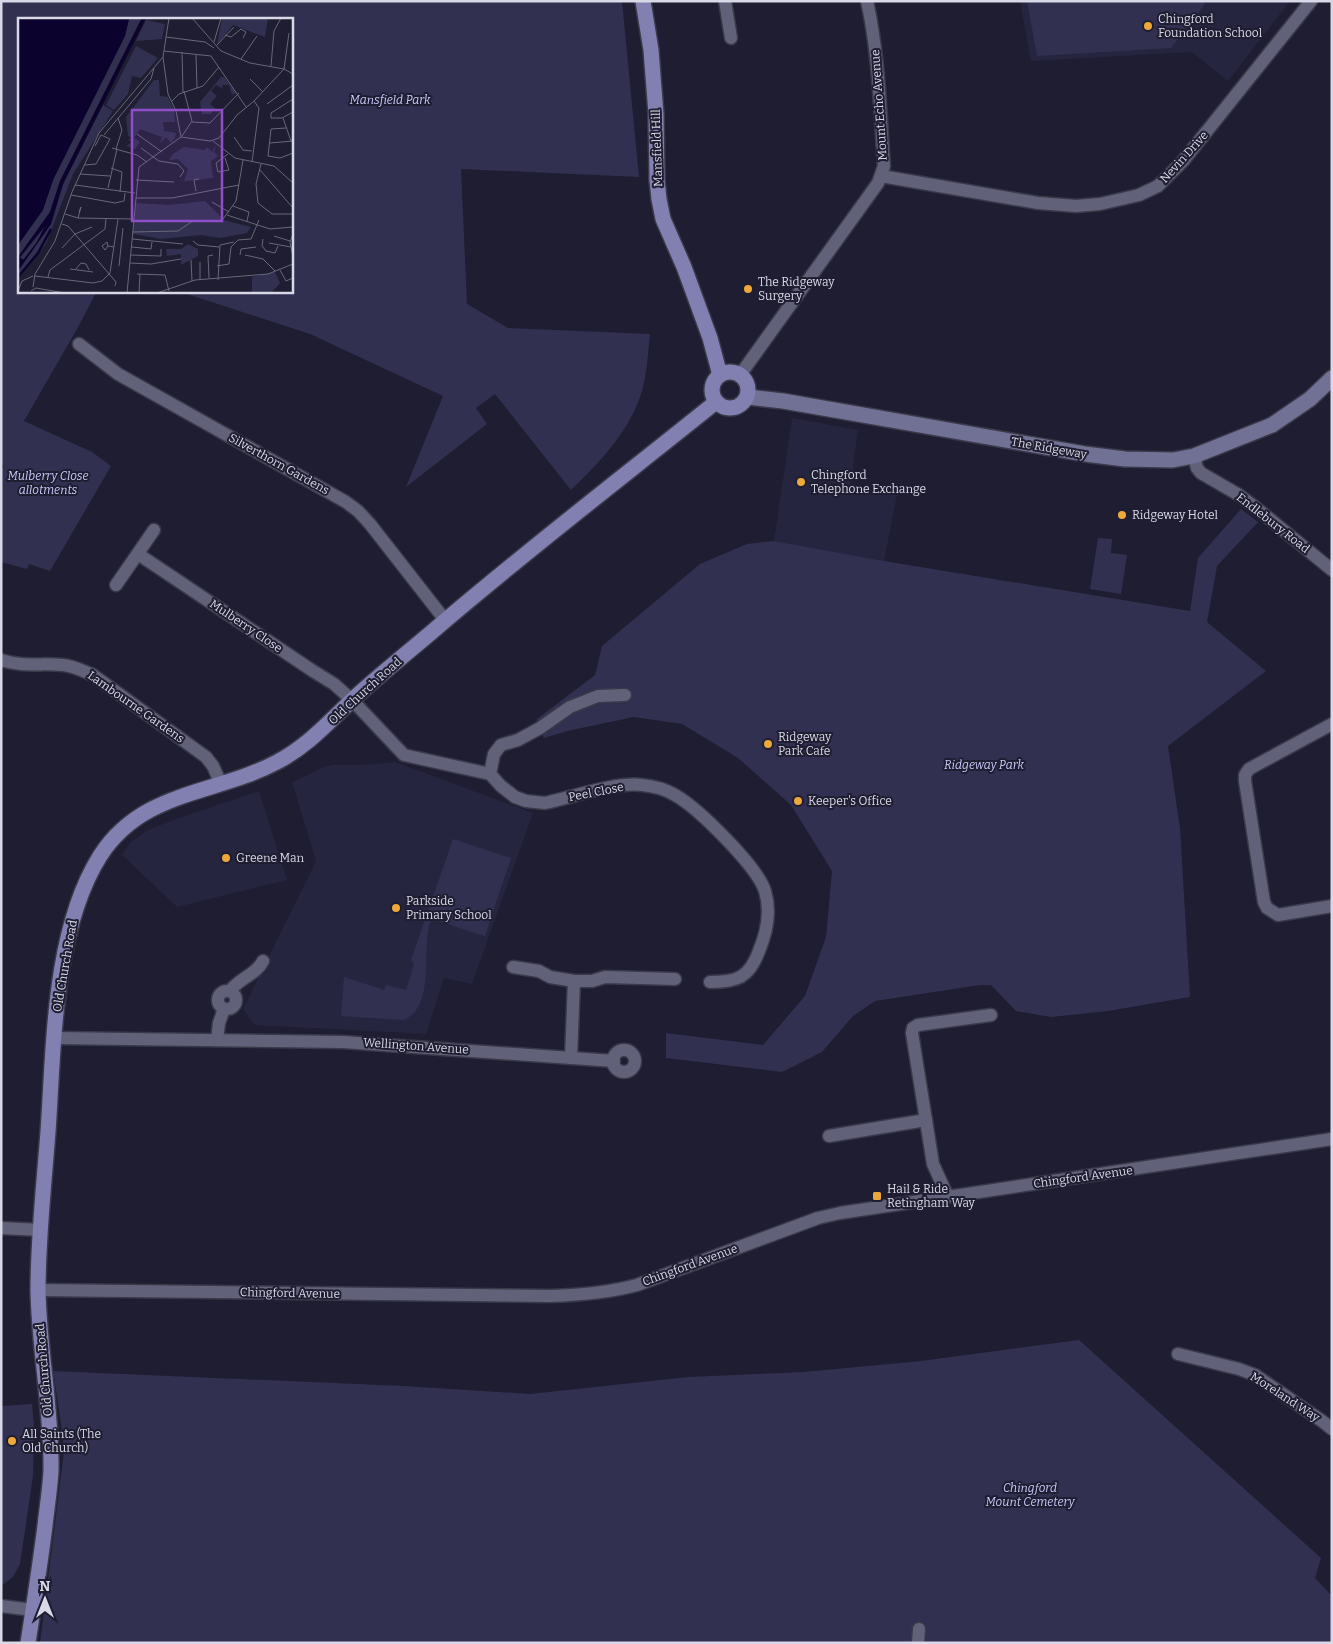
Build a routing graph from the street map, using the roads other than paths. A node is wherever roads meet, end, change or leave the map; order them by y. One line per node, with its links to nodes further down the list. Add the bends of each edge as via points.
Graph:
1 (643, 1): 8 (main road, Mansfield Hill, via 652,50 659,199 663,218 710,338)
2 (725, 1): 5 (street)
3 (866, 1): 6 (street, Mount Echo Avenue, via 879,89 884,166)
4 (1311, 1): 6 (street, Nevin Drive, via 1183,161 1158,186 1139,195 1076,206 1038,203)
5 (731, 38)
6 (881, 176): 9 (street, Mount Echo Avenue)
7 (80, 344): 18 (street, Silverthorn Gardens, via 118,374 358,511)
8 (720, 375): 9 (main road, via 728,372); 12 (main road, via 712,390)
9 (740, 375): 11 (main road, via 748,386)
10 (1332, 378): 13 (main road, The Ridgeway, via 1310,399 1272,425)
11 (748, 397): 12 (main road, via 732,409); 13 (main road, The Ridgeway, via 1125,460)
12 (716, 402): 18 (main road, Old Church Road)
13 (1194, 456): 16 (street, Endlebury Road, via 1201,473 1255,506)
14 (154, 530): 15 (street)
15 (138, 554): 17 (street); 21 (street, Mulberry Close, via 334,684)
16 (1332, 570)
17 (116, 586)
18 (446, 620): 21 (main road, Old Church Road)
19 (1, 660): 24 (street, Lambourne Gardens, via 27,665 64,665 93,675 206,757)
20 (625, 695): 23 (street, via 598,696 570,707 518,740 501,744 494,754)
21 (352, 700): 23 (street, via 404,755); 24 (main road, Old Church Road, via 296,751 255,772)
22 (1332, 724): 25 (street, via 1249,769 1244,781 1267,908 1278,915)
23 (490, 774): 30 (street, Peel Close, via 515,797 536,803 622,786 642,785 661,789 691,806 726,839 758,875 768,909 767,927 756,958 742,977)
24 (221, 784): 32 (main road, Old Church Road, via 153,807 127,825 102,852 84,889 71,927)
25 (1332, 906)
26 (263, 961): 33 (street, via 260,968 230,991 236,997 235,1004 224,1009)
27 (513, 967): 29 (street)
28 (675, 979): 29 (street, via 605,977)
29 (574, 981): 34 (street)
30 (710, 982)
31 (991, 1015): 36 (street, via 913,1028)
32 (54, 1038): 33 (street, Wellington Avenue); 41 (main road, Old Church Road)
33 (217, 1040): 34 (street, Wellington Avenue, via 343,1042)
34 (571, 1058): 35 (street, Wellington Avenue)
35 (614, 1061)
36 (926, 1120): 37 (street); 39 (street, via 933,1164)
37 (829, 1136)
38 (1332, 1139): 39 (street, Chingford Avenue)
39 (948, 1197): 42 (street, Chingford Avenue, via 818,1218 637,1285 588,1295)
40 (1, 1228): 41 (street)
41 (41, 1230): 42 (main road, Old Church Road)
42 (38, 1290): 46 (main road, Old Church Road, via 51,1476)
43 (1178, 1354): 44 (street, Moreland Way, via 1254,1375)
44 (1332, 1429)
45 (1, 1606): 46 (street)
46 (34, 1610): 48 (main road, Old Church Road)
47 (919, 1629): 49 (street)
48 (28, 1643)
49 (918, 1643)

